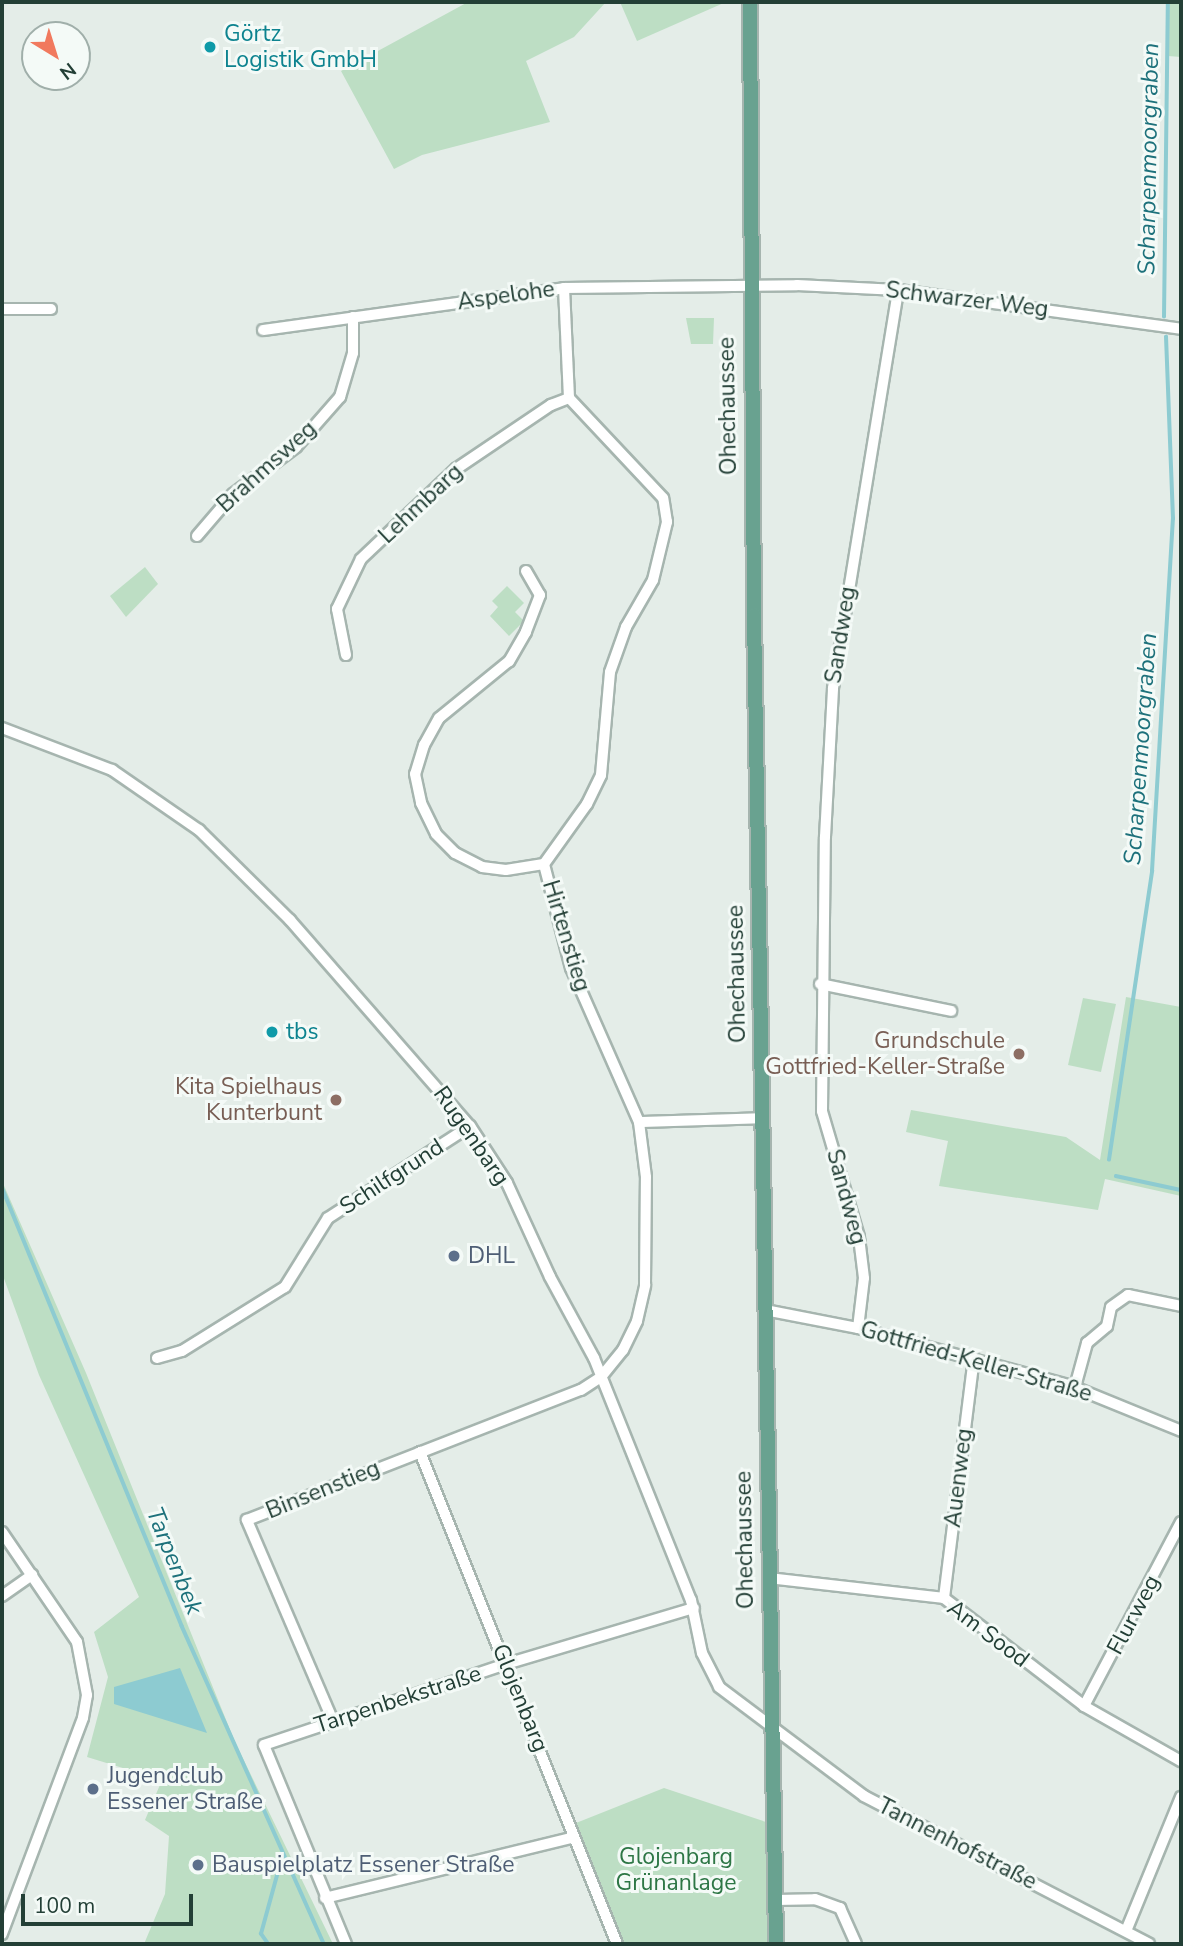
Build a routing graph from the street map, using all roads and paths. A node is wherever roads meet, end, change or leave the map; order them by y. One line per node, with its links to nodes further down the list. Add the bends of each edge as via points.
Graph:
1 (750, 2): 2 (main road, Ohechaussee)
2 (751, 286): 3 (street, Aspelohe); 4 (street, Schwarzer Weg); 18 (main road, Ohechaussee)
3 (564, 288): 7 (street, Aspelohe); 10 (street)
4 (898, 290): 9 (street, Schwarzer Weg); 16 (street, Sandweg, via 832,688)
5 (2, 309): 6 (street)
6 (51, 309)
7 (353, 317): 8 (street, Aspelohe); 11 (street, Brahmsweg, via 353,353 340,397 296,447 233,494)
8 (263, 330)
9 (1181, 330)
10 (569, 398): 13 (street, Lehmbarg, via 551,405 456,469 361,559 337,609); 15 (street, Hirtenstieg, via 663,498 667,522 653,580 626,628 610,672 601,775 587,804)
11 (197, 536)
12 (526, 572): 15 (street, via 540,595 526,632 509,661 439,718 415,774 421,803 436,834 454,853 482,867 506,870)
13 (346, 654)
14 (2, 728): 20 (street, Rugenbarg, via 113,770 199,830 290,920)
15 (544, 864): 19 (street, Hirtenstieg, via 571,968)
16 (820, 984): 17 (street); 23 (street, Sandweg, via 822,1111 859,1237 864,1278)
17 (951, 1011)
18 (762, 1118): 19 (street); 22 (main road, Ohechaussee)
19 (639, 1122): 26 (street, Hirtenstieg, via 646,1177 645,1285 628,1340)
20 (470, 1126): 24 (street, Schilfgrund, via 328,1218 285,1287 182,1351); 26 (street, Rugenbarg, via 507,1183)
21 (1181, 1306): 27 (street, via 1128,1295 1111,1307 1107,1326 1087,1343)
22 (765, 1310): 23 (street, Gottfried-Keller-Straße); 33 (main road, Ohechaussee)
23 (858, 1328): 25 (street, Gottfried-Keller-Straße)
24 (157, 1358)
25 (974, 1358): 27 (street, Gottfried-Keller-Straße); 35 (street, Auenweg)
26 (601, 1377): 29 (street, Binsenstieg, via 580,1390); 36 (street, Rugenbarg)
27 (1075, 1387): 28 (street, Gottfried-Keller-Straße)
28 (1181, 1431)
29 (419, 1452): 37 (street, Glojenbarg); 39 (street, Binsenstieg, via 247,1521)
30 (1181, 1522): 38 (street, Flurweg)
31 (2, 1532): 32 (street)
32 (32, 1575): 34 (street); 47 (street, via 77,1642 87,1695 78,1731)
33 (769, 1578): 35 (street, Am Sood); 40 (main road, Ohechaussee)
34 (2, 1596)
35 (944, 1598): 38 (street, Am Sood)
36 (694, 1608): 37 (street, Tarpenbekstraße); 40 (street, Rugenbarg, via 702,1653 714,1680)
37 (506, 1664): 39 (street, Tarpenbekstraße); 43 (street, Glojenbarg, via 572,1823)
38 (1084, 1706): 41 (street, Am Sood)
39 (333, 1721): 44 (street, Tarpenbekstraße, via 264,1745)
40 (773, 1730): 45 (main road, Ohechaussee); 46 (street, Tannenhofstraße, via 864,1796)
41 (1181, 1760)
42 (1181, 1797): 46 (street)
43 (572, 1838): 44 (street); 49 (street, Glojenbarg)
44 (325, 1898): 48 (street)
45 (776, 1900): 50 (main road, Ohechaussee); 51 (street, via 815,1899 840,1908)
46 (1126, 1931): 52 (street, Tannenhofstraße)
47 (2, 1934)
48 (346, 1944)
49 (617, 1944)
50 (776, 1944)
51 (856, 1944)
52 (1149, 1944)

